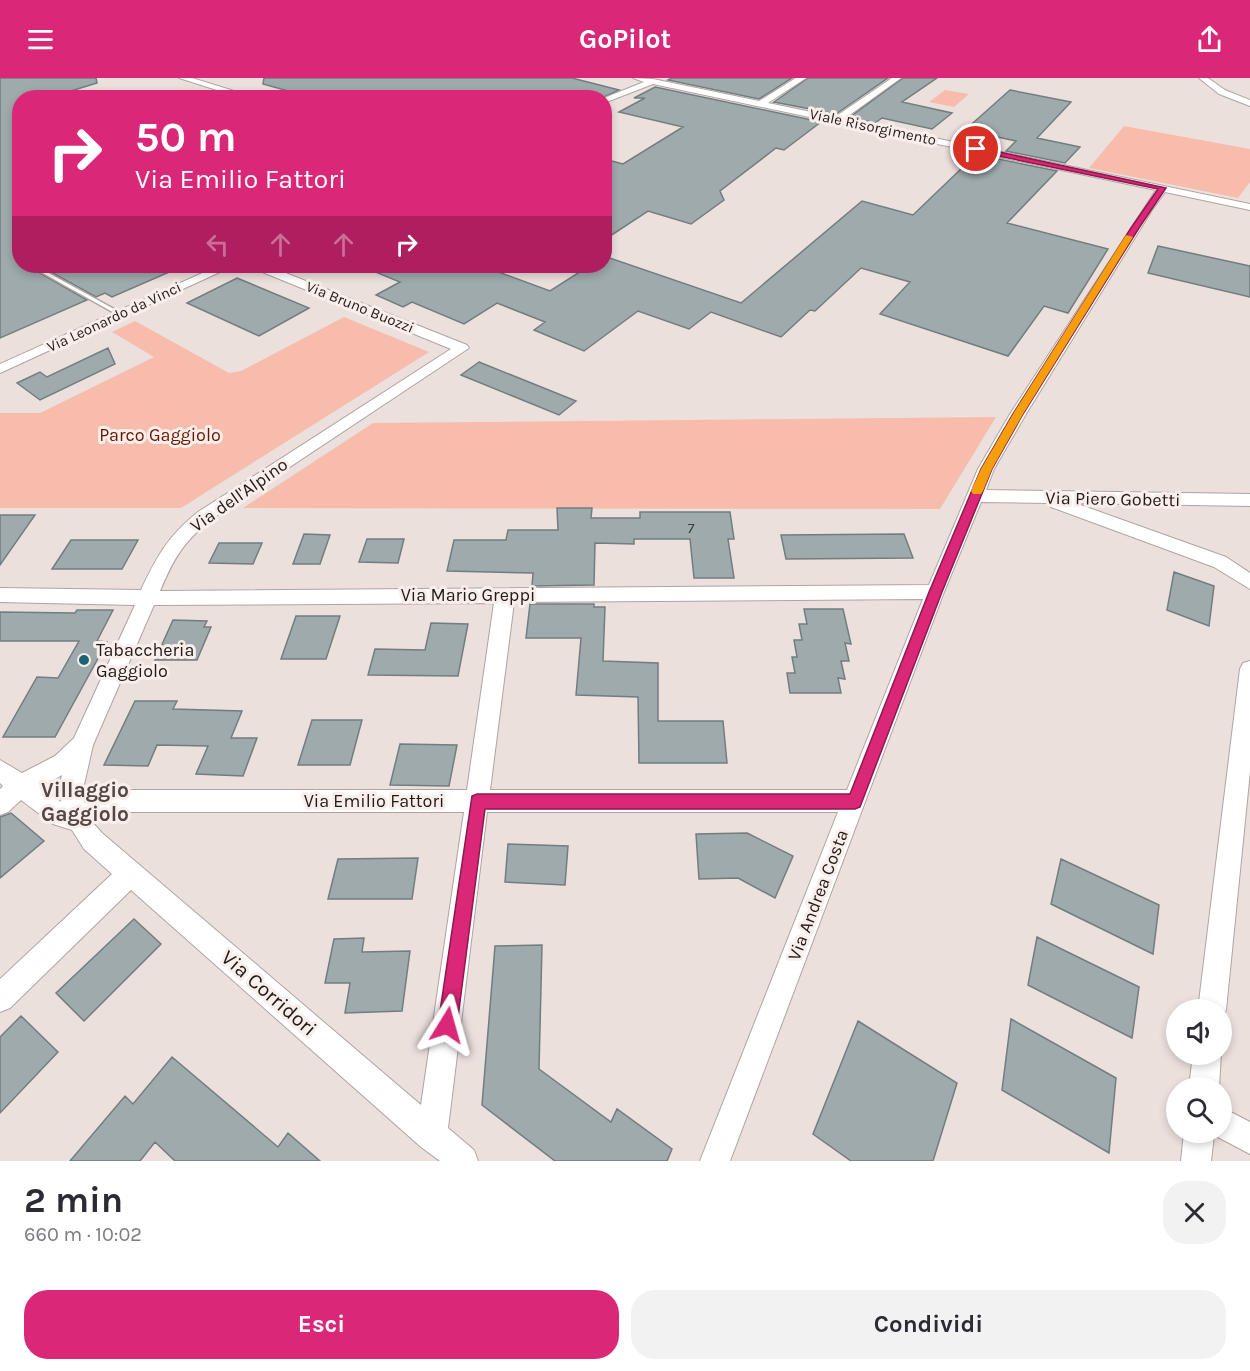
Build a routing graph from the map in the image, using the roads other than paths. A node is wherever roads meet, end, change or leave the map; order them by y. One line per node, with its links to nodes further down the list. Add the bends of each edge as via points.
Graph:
1 (183, 78): 7 (street)
2 (637, 78): 6 (street, Viale Risorgimento)
3 (802, 78): 10 (street)
4 (897, 78): 11 (street)
5 (1203, 78): 9 (street, via 1222,92)
6 (655, 80): 8 (street); 10 (street, Viale Risorgimento)
7 (225, 90)
8 (612, 98)
9 (1250, 103)
10 (760, 104): 11 (street, Viale Risorgimento)
11 (837, 120): 12 (street, Viale Risorgimento)
12 (1163, 188): 13 (street, Viale Risorgimento); 20 (street, Via Andrea Costa, via 1018,414)
13 (1250, 207)
14 (46, 273): 17 (lane)
15 (210, 273): 17 (street, Via Leonardo da Vinci)
16 (275, 273): 18 (street, Via Bruno Buozzi)
17 (120, 314): 19 (street, Via Leonardo da Vinci)
18 (462, 348): 27 (street, Via dell'Alpino, via 198,521 167,554)
19 (0, 369)
20 (975, 496): 21 (street, Via Piero Gobetti); 24 (street, Via Andrea Costa)
21 (1043, 498): 22 (street, Via Piero Gobetti); 23 (street, via 1220,562)
22 (1250, 500)
23 (1250, 582)
24 (935, 592): 26 (street, Via Mario Greppi); 33 (street, Via Andrea Costa)
25 (0, 595): 27 (street, Via Mario Greppi)
26 (505, 595): 27 (street, Via Mario Greppi); 34 (street)
27 (147, 597): 30 (street, Via dell'Alpino)
28 (1250, 669): 29 (street)
29 (1248, 705): 39 (street)
30 (82, 745): 32 (street, via 63,763); 36 (street, Via dell'Alpino, via 71,789)
31 (0, 770): 32 (street)
32 (19, 787): 35 (street); 36 (street, via 61,816)
33 (855, 801): 34 (street, Via Emilio Fattori); 45 (street, Via Andrea Costa)
34 (477, 802): 36 (street, Via Emilio Fattori, via 126,801 103,804); 41 (street)
35 (0, 804)
36 (79, 821): 37 (street, Via Corridori, via 93,841)
37 (131, 873): 38 (street); 41 (street, Via Corridori)
38 (0, 998)
39 (1213, 999)
40 (1232, 1128): 42 (street)
41 (432, 1136): 44 (street, Via Corridori)
42 (1250, 1139)
43 (1198, 1143): 46 (street)
44 (463, 1161)
45 (715, 1161)
46 (1196, 1161)

